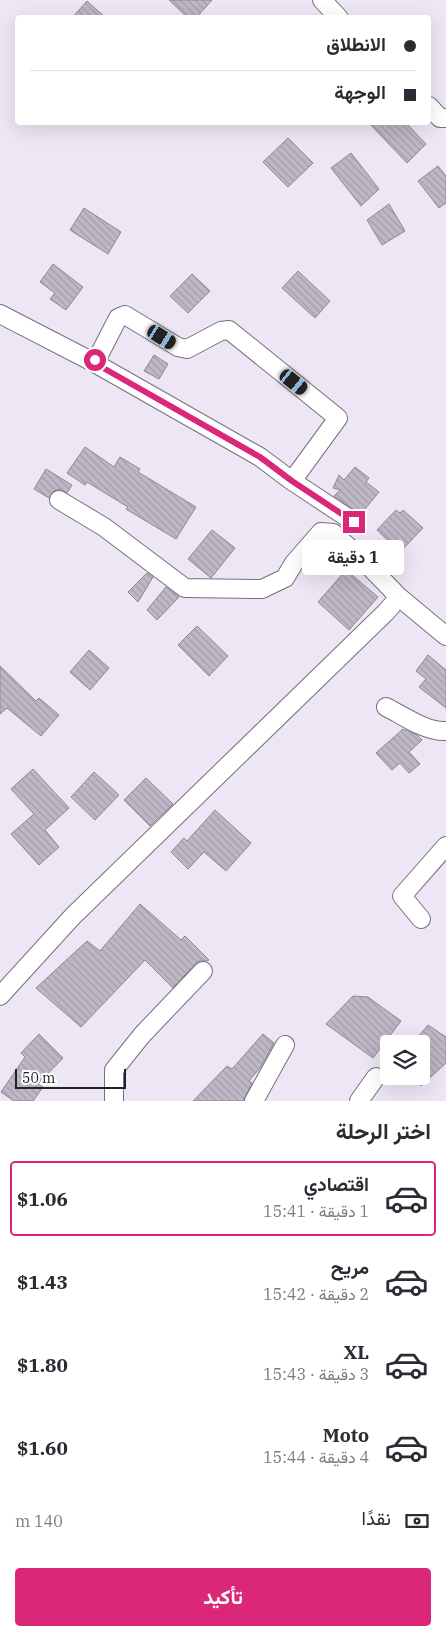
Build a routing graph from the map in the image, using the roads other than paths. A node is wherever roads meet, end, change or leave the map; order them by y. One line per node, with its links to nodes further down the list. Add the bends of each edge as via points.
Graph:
1 (322, 0): 2 (street)
2 (336, 15)
3 (431, 108): 4 (street, via 440,118)
4 (446, 118)
5 (0, 314): 6 (street)
6 (91, 361): 7 (street, via 260,457); 7 (street, via 99,355 122,316 130,317 183,349 191,348 220,331 230,330 338,418)
7 (292, 481): 9 (street)
8 (59, 500): 10 (street, via 104,527 185,588 262,589 286,578 294,563 321,532 333,533)
9 (354, 522)
10 (399, 597): 11 (street); 17 (street, via 73,916)
11 (446, 636)
12 (386, 707): 13 (street, via 418,724)
13 (446, 731)
14 (446, 846): 15 (street, via 402,896)
15 (421, 919)
16 (203, 971): 20 (street, via 142,1035 114,1070)
17 (0, 996)
18 (285, 1045): 21 (street)
19 (376, 1077): 22 (street)
20 (114, 1101)
21 (254, 1101)
22 (359, 1101)

